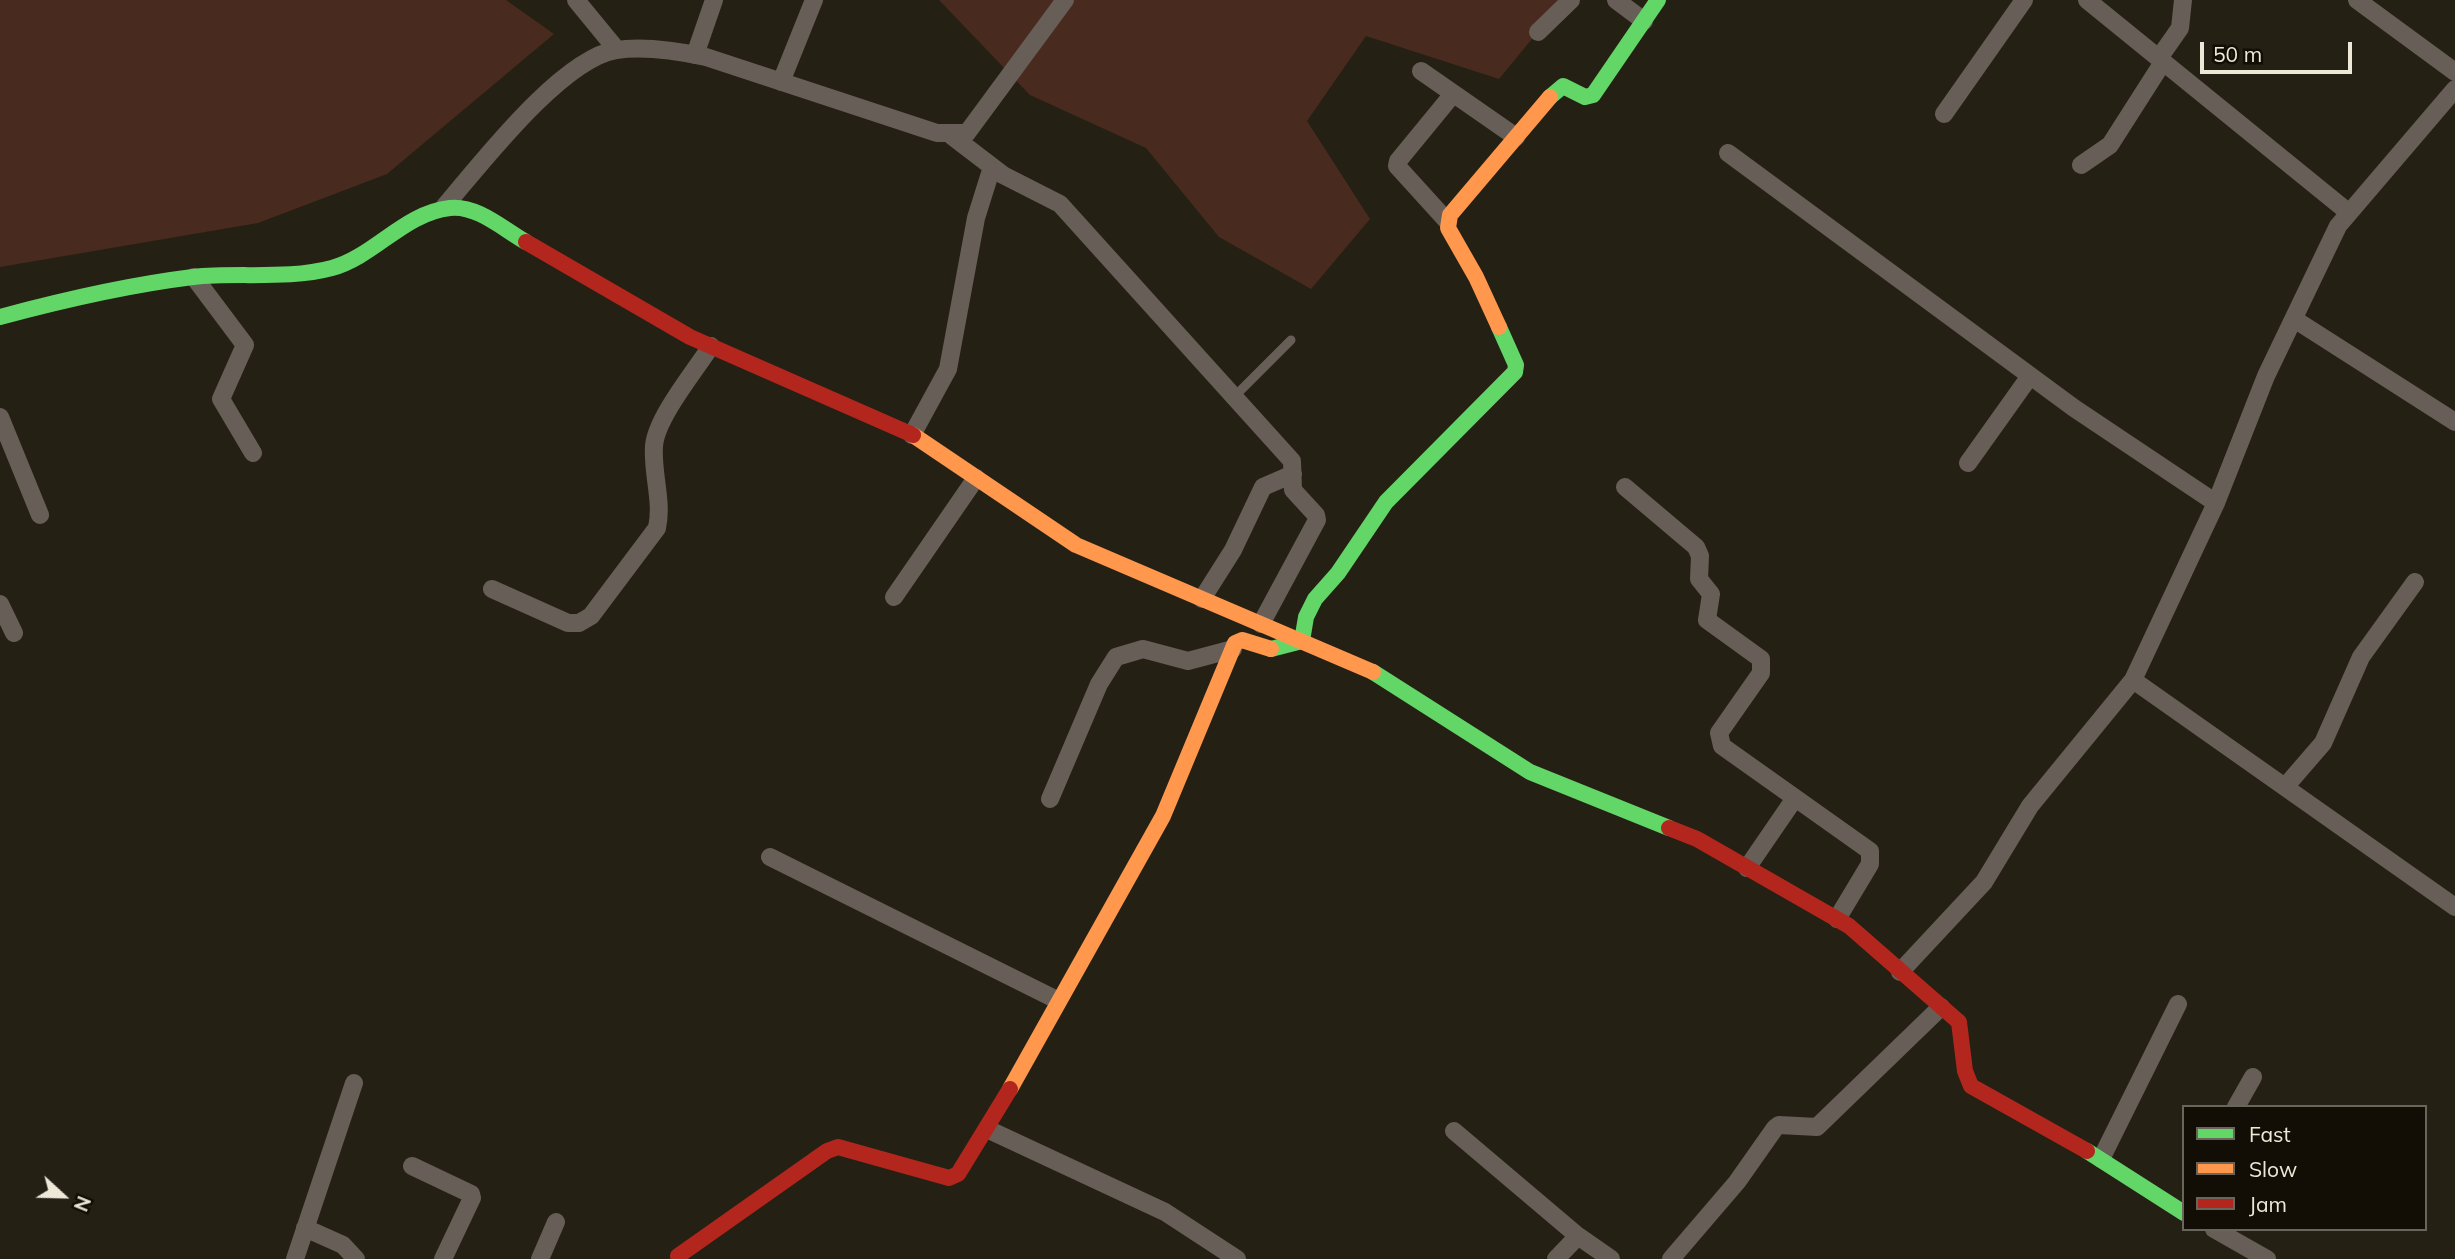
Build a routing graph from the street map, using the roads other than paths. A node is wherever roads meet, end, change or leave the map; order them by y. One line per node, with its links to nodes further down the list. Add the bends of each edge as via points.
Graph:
1 (576, 0): 14 (street)
2 (714, 0): 15 (street)
3 (814, 0): 19 (street)
4 (1065, 0): 23 (street, via 967,133)
5 (1571, 0): 13 (street)
6 (1616, 0): 12 (street)
7 (1658, 0): 12 (street)
8 (2024, 0): 22 (street)
9 (2087, 0): 16 (street)
10 (2183, 0): 16 (street, via 2180,28)
11 (2357, 0): 18 (street)
12 (1644, 21): 24 (street, via 1594,95 1585,97 1558,88)
13 (1538, 32)
14 (617, 50): 15 (street); 28 (street, via 585,64 551,89)
15 (695, 55): 19 (street)
16 (2161, 60): 26 (street, via 2110,145); 29 (street)
17 (1421, 71): 21 (street)
18 (2455, 72)
19 (780, 82): 23 (street)
20 (2455, 89): 29 (street)
21 (1453, 94): 24 (street); 30 (street, via 1397,166)
22 (1944, 114)
23 (952, 136): 27 (street)
24 (1516, 137): 30 (street)
25 (1728, 153): 36 (street)
26 (2081, 165)
27 (992, 167): 37 (street, via 1060,204); 40 (street, via 976,218 948,369)
28 (444, 206): 31 (street, via 397,229 351,262 311,271); 35 (street, via 468,208 488,217)
29 (2348, 212): 33 (street)
30 (1447, 221): 55 (street, via 1516,365 1515,372 1386,502 1315,599)
31 (194, 277): 32 (street); 41 (street, via 245,345 221,399)
32 (0, 317)
33 (2294, 319): 39 (street); 46 (street, via 2266,376)
34 (1291, 340): 37 (lane)
35 (711, 346): 40 (street); 49 (street, via 658,429 653,453 660,517 657,528 592,616 568,623)
36 (2030, 376): 42 (street); 46 (street)
37 (1235, 396): 43 (street, via 1289,456)
38 (0, 417): 47 (street)
39 (2455, 422)
40 (912, 435): 44 (street)
41 (253, 453)
42 (1968, 463)
43 (1293, 474): 51 (street, via 1263,487 1233,550); 53 (street, via 1295,495 1317,520)
44 (976, 478): 50 (street); 51 (street, via 1076,545)
45 (1625, 487): 59 (street, via 1696,547 1699,579 1711,594 1707,620 1761,659 1761,673 1719,733 1722,746)
46 (2216, 503): 57 (street)
47 (40, 515)
48 (2415, 582): 58 (street, via 2361,657 2323,743)
49 (492, 589)
50 (894, 597)
51 (1202, 599): 53 (street)
52 (0, 604): 54 (street)
53 (1261, 624): 55 (street)
54 (14, 633)
55 (1302, 641): 56 (street, via 1269,650 1242,640); 62 (street, via 1385,677 1530,772 1697,839)
56 (1233, 649): 60 (street, via 1188,661 1143,649 1116,657 1099,684); 66 (street, via 1163,816)
57 (2133, 680): 58 (street); 65 (street, via 2031,806 1984,882)
58 (2285, 787): 63 (street)
59 (1796, 798): 62 (street); 64 (street, via 1870,851 1870,864)
60 (1050, 799)
61 (770, 857): 66 (street)
62 (1747, 868): 64 (street)
63 (2455, 906)
64 (1837, 919): 65 (street)
65 (1900, 972): 68 (street)
66 (1057, 1000): 72 (street)
67 (2179, 1003): 74 (street)
68 (1941, 1007): 74 (street, via 1963,1029 1966,1079 1971,1086); 89 (street, via 1821,1124 1775,1128 1737,1182)
69 (2253, 1077): 71 (street)
70 (354, 1083): 78 (street)
71 (2237, 1105)
72 (987, 1129): 81 (street, via 954,1177 838,1147 827,1151); 86 (street, via 1165,1212)
73 (1454, 1131): 80 (street)
74 (2101, 1158): 76 (street)
75 (412, 1166): 84 (street, via 471,1194)
76 (2181, 1206)
77 (556, 1222): 85 (street)
78 (305, 1228): 82 (street); 83 (street, via 343,1245)
79 (2218, 1231): 90 (street)
80 (1578, 1236): 87 (street); 88 (street)
81 (678, 1256)
82 (295, 1259)
83 (356, 1259)
84 (443, 1259)
85 (540, 1259)
86 (1237, 1259)
87 (1556, 1259)
88 (1611, 1259)
89 (1671, 1259)
90 (2267, 1259)

